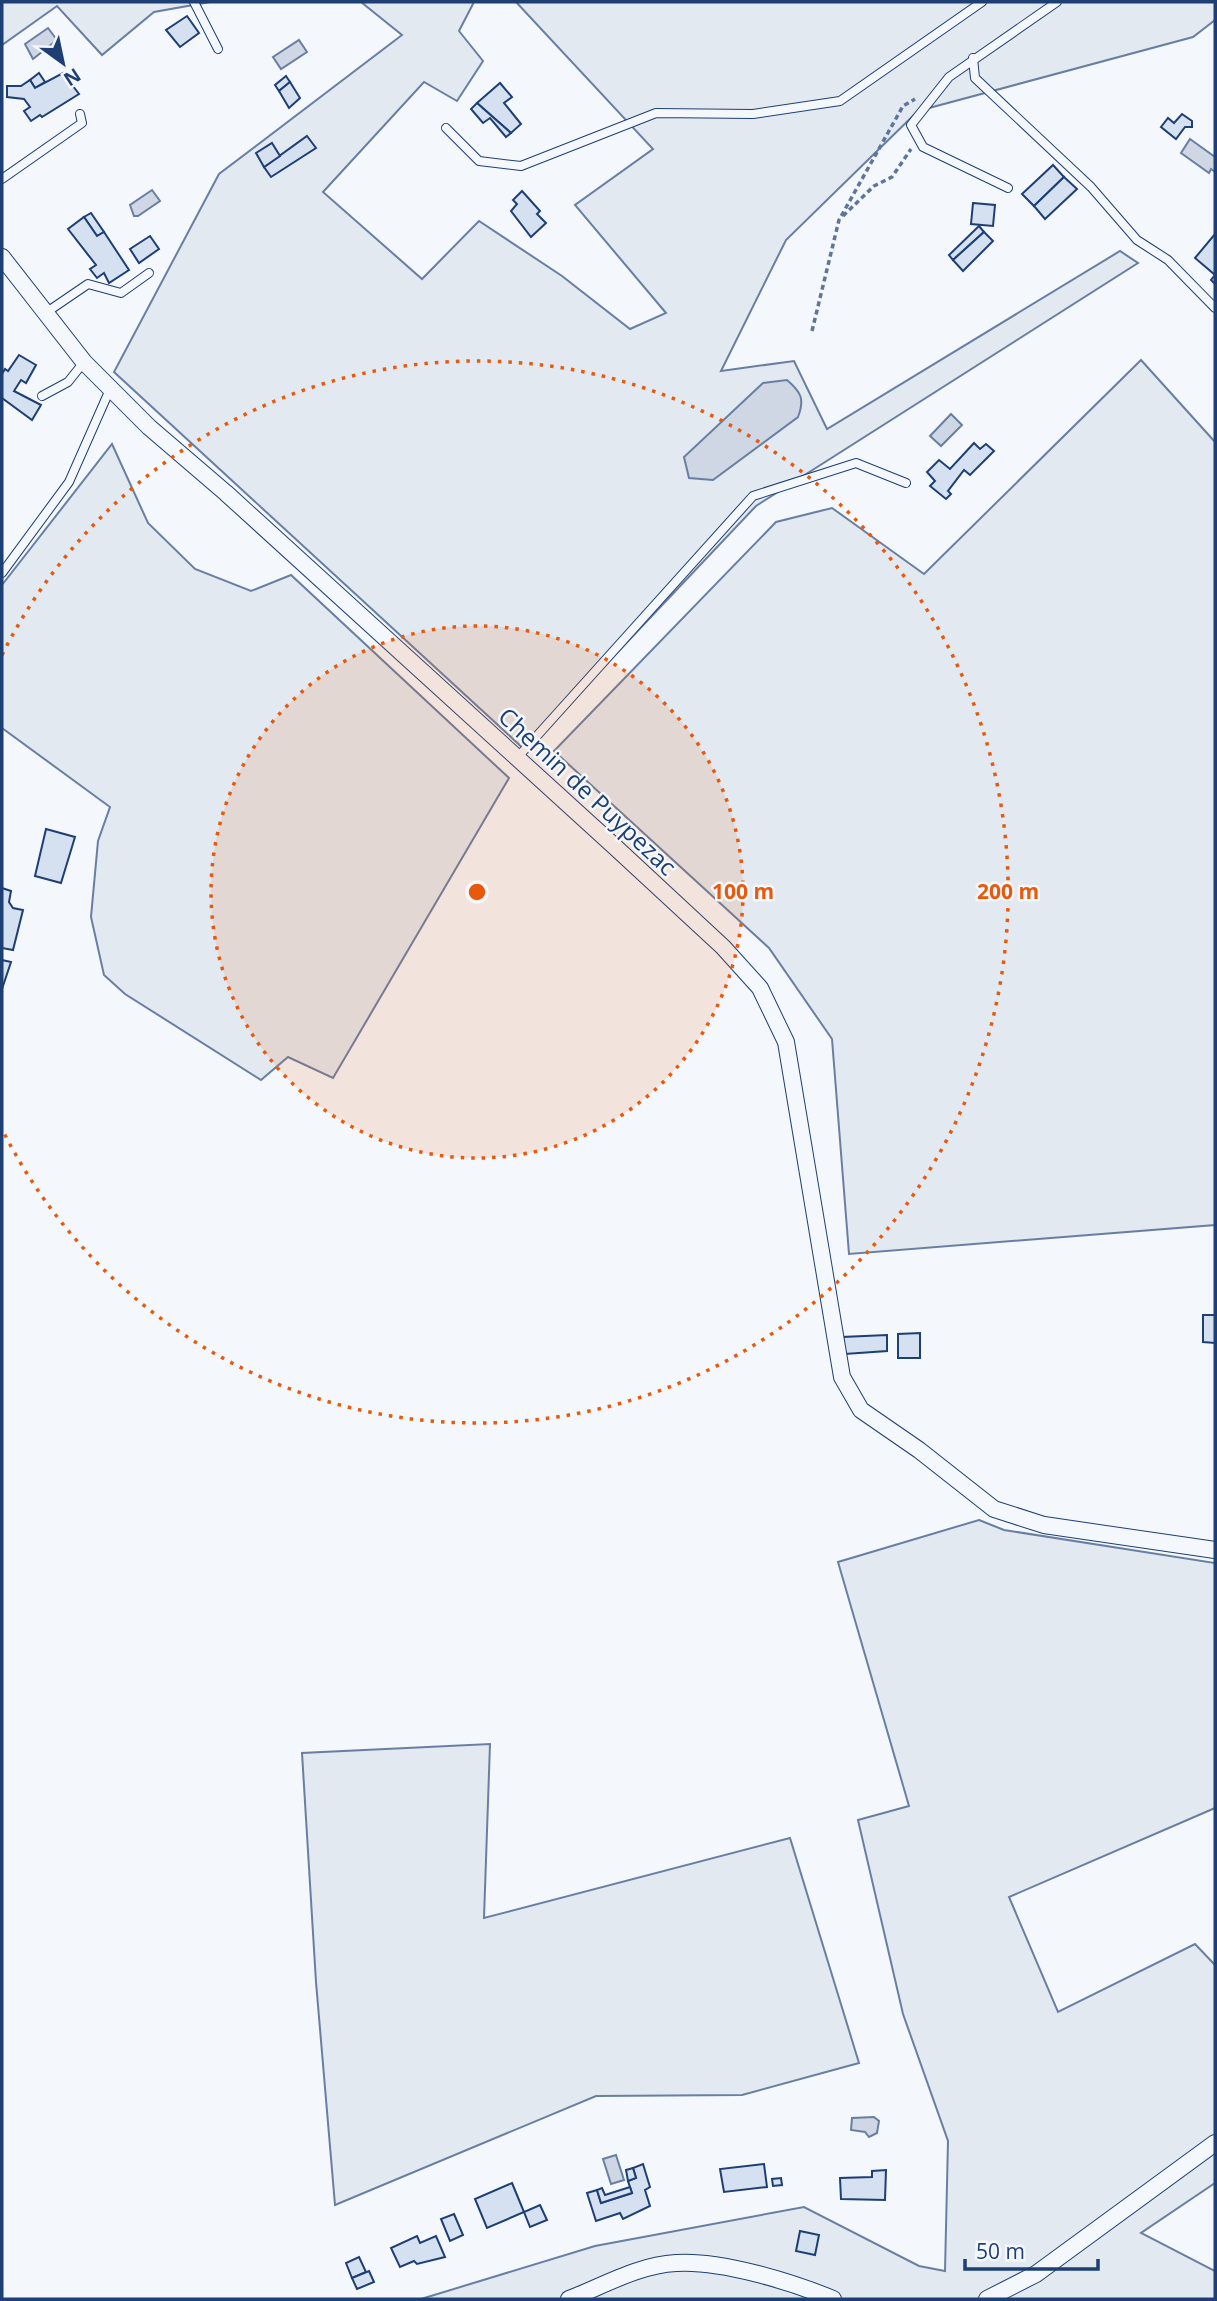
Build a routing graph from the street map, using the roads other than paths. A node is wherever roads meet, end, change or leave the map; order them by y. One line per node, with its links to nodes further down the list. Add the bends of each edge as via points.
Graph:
1 (194, 2): 4 (lane)
2 (982, 2): 7 (lane, via 840,101 753,114 656,113 521,166 479,161)
3 (1057, 2): 5 (lane)
4 (218, 49)
5 (973, 58): 9 (lane, via 949,76 911,125 923,146); 12 (lane, via 975,78 1091,187 1138,240 1168,260)
6 (80, 114): 8 (lane, via 82,123)
7 (446, 128)
8 (2, 179)
9 (1008, 188)
10 (2, 257): 13 (street, Chemin de Puypezac)
11 (149, 273): 13 (lane, via 121,293 88,284)
12 (1215, 308)
13 (44, 314): 14 (street, Chemin de Puypezac)
14 (83, 362): 15 (street, Chemin de Puypezac); 16 (lane, via 68,382)
15 (111, 387): 18 (lane, via 69,482); 19 (street, Chemin de Puypezac, via 149,427)
16 (42, 396)
17 (906, 483): 19 (lane, via 856,463 753,496)
18 (2, 573)
19 (516, 759): 20 (street, Chemin de Puypezac, via 723,947 760,988 786,1042 842,1377 861,1410 994,1509 1018,1519)
20 (1215, 1550)
21 (1215, 2143): 24 (street, via 1036,2274)
22 (569, 2299): 23 (street, via 628,2274 676,2263 792,2282)
23 (834, 2299)
24 (987, 2299)

